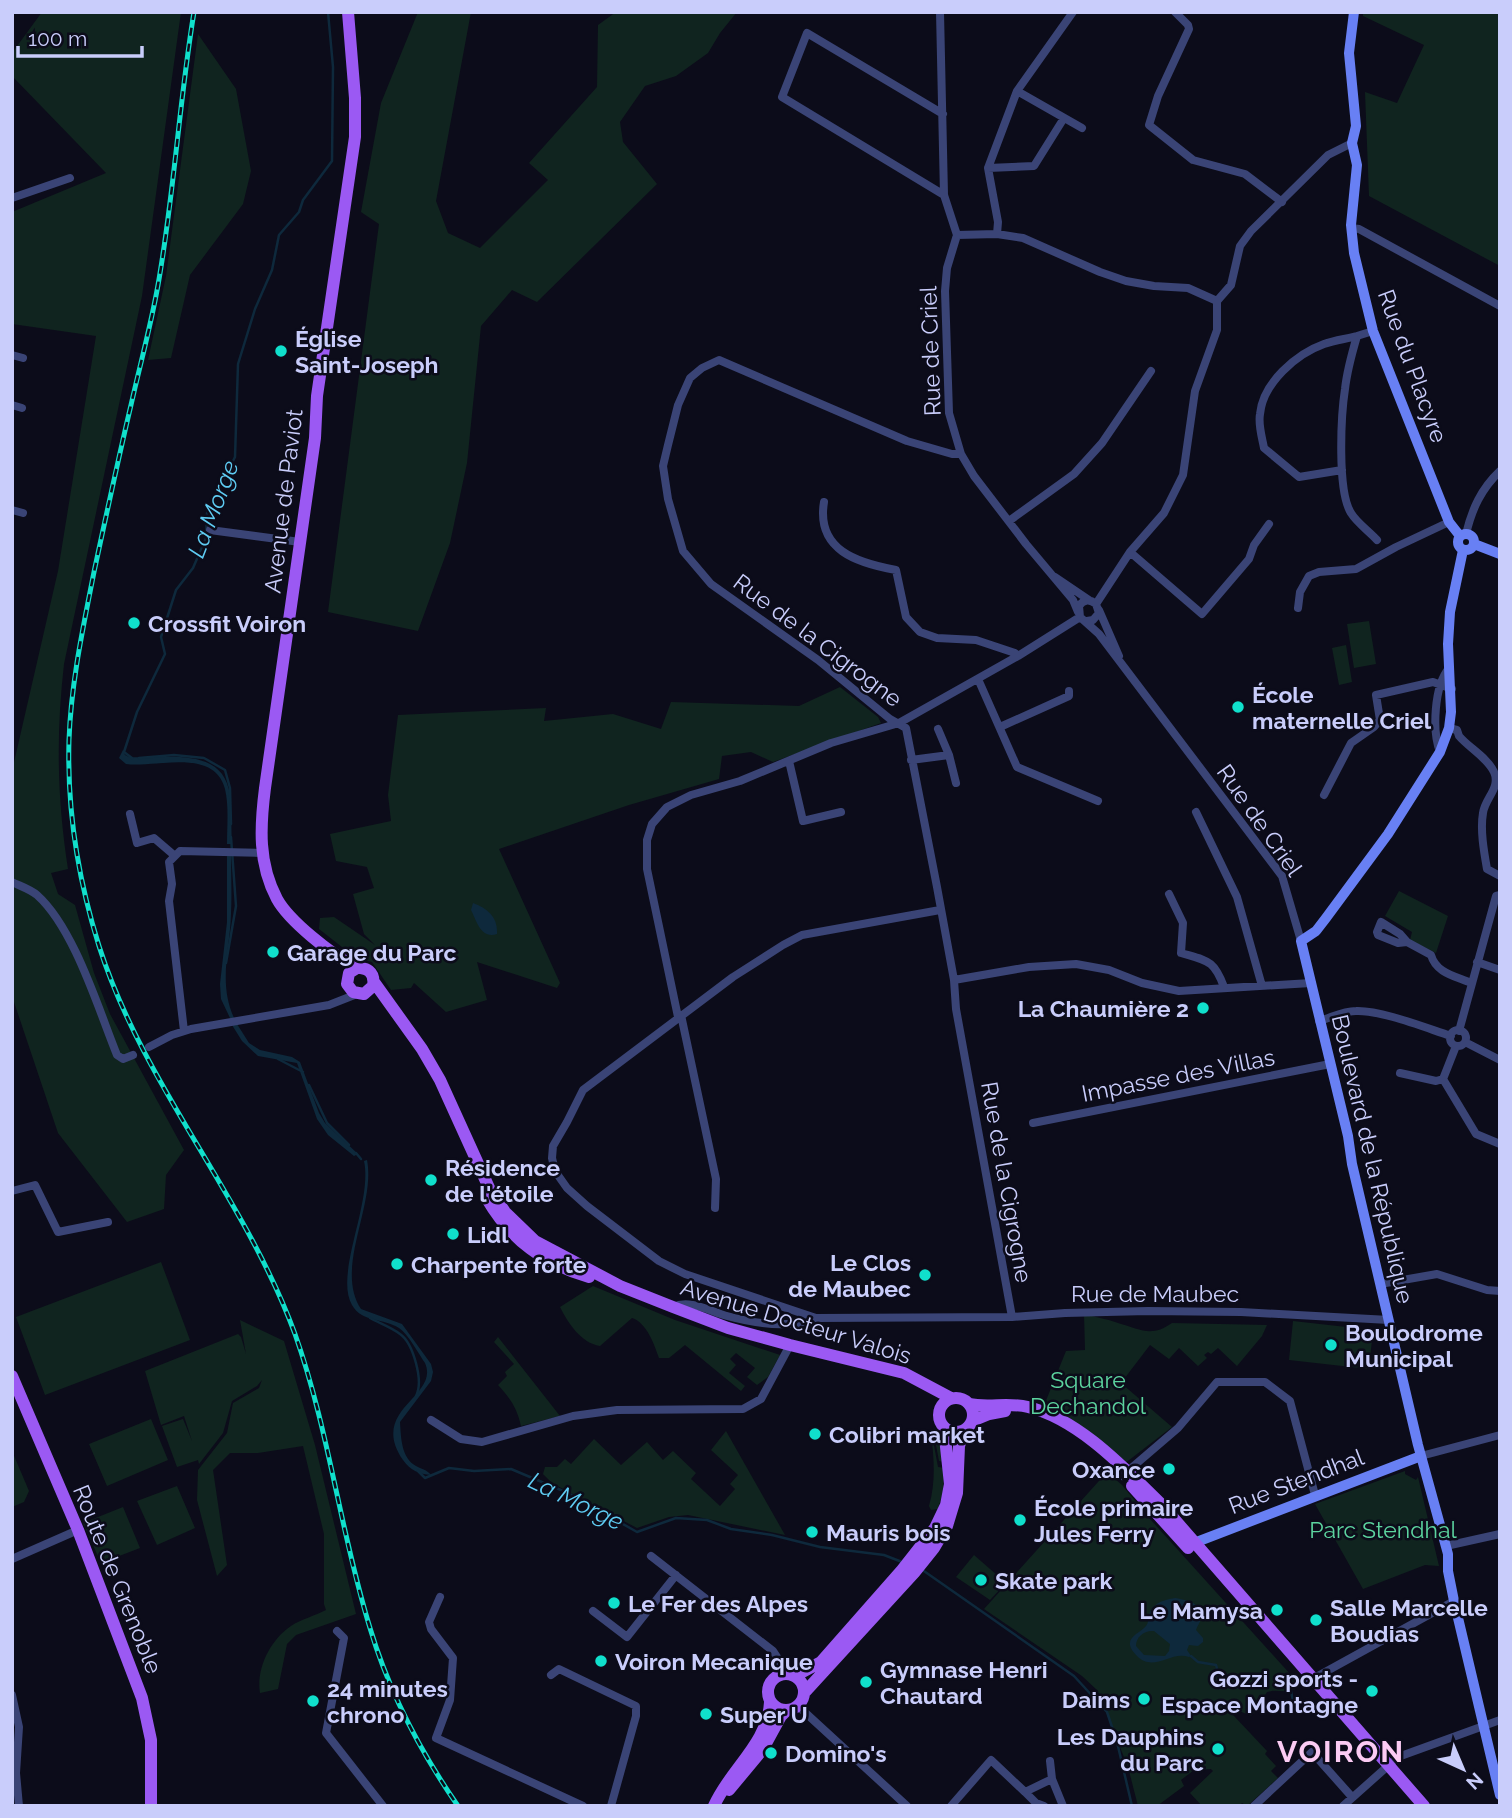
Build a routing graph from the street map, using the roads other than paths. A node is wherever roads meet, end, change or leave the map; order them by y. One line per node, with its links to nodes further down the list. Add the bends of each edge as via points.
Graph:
1 (348, 12): 40 (main road, Avenue de Paviot, via 356,123 352,170)
2 (940, 12): 7 (street)
3 (1073, 12): 6 (street)
4 (1175, 12): 15 (street, via 1189,29 1149,125 1193,160 1245,174)
5 (1354, 12): 10 (street, Rue du Placyre, via 1349,53 1355,116)
6 (1017, 91): 8 (street); 11 (street)
7 (943, 114): 13 (street); 13 (street, via 807,33 782,97)
8 (1064, 118): 9 (street); 11 (street, via 1034,166)
9 (1082, 128)
10 (1352, 143): 15 (street, via 1328,155); 16 (street, Rue du Placyre, via 1357,165)
11 (988, 169): 17 (street)
12 (70, 178): 14 (street)
13 (944, 195): 18 (street)
14 (12, 198)
15 (1282, 202): 19 (street, via 1240,246 1231,285)
16 (1352, 228): 20 (street); 21 (street, Rue du Placyre)
17 (997, 234): 18 (street); 19 (street, via 1023,238 1126,281 1188,288)
18 (957, 235): 28 (street, Rue de Criel, via 945,291 949,414)
19 (1217, 301): 43 (street, via 1217,331 1195,391 1183,475 1164,513)
20 (1500, 306)
21 (1373, 331): 22 (street); 35 (street, Rue du Placyre)
22 (1357, 336): 29 (street, via 1345,389); 29 (street, via 1307,352 1264,394 1259,416 1264,447 1299,477)
23 (12, 355): 24 (street)
24 (23, 358)
25 (1151, 371): 34 (street, via 1102,443 1074,474)
26 (12, 405): 27 (street)
27 (22, 408)
28 (961, 454): 34 (street, Rue de Criel); 56 (street, Rue de la Cigrogne, via 907,441 719,360 690,378 667,444 663,466 668,499 689,561 711,584)
29 (1342, 470): 39 (street, via 1350,512)
30 (1500, 471): 38 (street, via 1476,502)
31 (824, 502): 49 (street, via 825,532 839,550 866,564 896,569 906,617 920,632 937,638 976,640)
32 (12, 510): 33 (street)
33 (23, 513)
34 (1009, 522): 45 (street, Rue de Criel)
35 (1449, 522): 38 (street, Rue du Placyre); 47 (street, via 1356,569 1309,576)
36 (1269, 524): 43 (street, via 1249,559 1202,614)
37 (210, 530): 40 (street)
38 (1463, 535): 41 (street, via 1473,537); 42 (street, via 1458,544)
39 (1377, 540)
40 (300, 542): 70 (main road, Avenue de Paviot, via 261,823)
41 (1474, 544): 42 (street); 44 (street)
42 (1463, 550): 51 (street, via 1450,612)
43 (1130, 552): 46 (street)
44 (1500, 554)
45 (1052, 576): 46 (street, Rue de Criel); 48 (street, Rue de Criel)
46 (1095, 605): 48 (street, via 1096,618); 48 (street, via 1081,603); 50 (street, Rue de Criel)
47 (1298, 608)
48 (1082, 617): 49 (street); 50 (street, Rue de Criel)
49 (1018, 656): 52 (street)
50 (1121, 662): 77 (street, Rue de Criel, via 1282,876)
51 (1449, 668): 53 (street); 54 (street)
52 (978, 679): 56 (street); 57 (street)
53 (1439, 686): 54 (street); 60 (street, via 1434,738); 65 (street, via 1433,682 1376,695 1380,720 1351,743)
54 (1452, 689): 58 (street)
55 (1069, 691): 57 (street, via 1069,696)
56 (899, 723): 62 (street, Rue de la Cigrogne, via 906,728); 63 (street)
57 (1000, 727): 66 (street, via 1017,767)
58 (1448, 728): 60 (street); 72 (street, via 1457,730 1493,769 1496,786 1482,820 1487,869)
59 (938, 729): 61 (street)
60 (1440, 752): 77 (street, via 1341,898 1316,931)
61 (949, 754): 62 (street); 64 (street)
62 (911, 760): 76 (street, Rue de la Cigrogne)
63 (789, 761): 67 (street, via 803,821); 91 (street, via 691,795 667,807 652,824 647,869)
64 (956, 783)
65 (1324, 795)
66 (1098, 801)
67 (841, 812)
68 (1196, 812): 87 (street, via 1237,897)
69 (130, 814): 71 (street, via 137,843 154,838)
70 (262, 853): 71 (street, via 180,851); 79 (main road, Avenue de Paviot, via 278,900)
71 (175, 856): 93 (street, via 169,862 169,901)
72 (1500, 876)
73 (12, 883): 98 (street, via 34,892 49,907 69,936 117,1055 123,1059)
74 (1169, 894): 89 (street, via 1183,923 1181,953 1211,962)
75 (1500, 895): 80 (street)
76 (940, 910): 83 (street, Rue de la Cigrogne); 91 (street, via 794,938)
77 (1301, 941): 85 (street, Boulevard de la République)
78 (1407, 942): 86 (street, via 1431,955 1442,972)
79 (325, 947): 81 (main road, Avenue de Paviot); 88 (main road, Avenue de Paviot)
80 (1477, 962): 82 (street); 86 (street)
81 (357, 968): 84 (main road, via 370,972); 88 (main road, via 353,970)
82 (1500, 970)
83 (954, 980): 89 (street, via 1076,964 1179,991); 111 (street, Rue de la Cigrogne)
84 (373, 982): 88 (main road, via 371,989); 90 (main road, Avenue Docteur Valois)
85 (1311, 983): 87 (street); 92 (street, Boulevard de la République)
86 (1471, 983): 94 (street)
87 (1262, 986): 89 (street)
88 (354, 987): 90 (main road, Avenue Docteur Valois); 93 (street, via 329,1005)
89 (1224, 987)
90 (396, 1012): 110 (main road, Avenue Docteur Valois, via 425,1053 497,1217 527,1248 550,1262)
91 (679, 1016): 106 (street, via 716,1179); 112 (street, via 583,1090 553,1146 555,1171 587,1206 659,1261)
92 (1319, 1021): 94 (street, via 1357,1010); 100 (street, Boulevard de la République)
93 (184, 1031): 97 (street)
94 (1455, 1033): 95 (street, via 1465,1035); 96 (street, via 1452,1042)
95 (1465, 1042): 96 (street); 99 (street)
96 (1456, 1046): 102 (street)
97 (149, 1047)
98 (133, 1055)
99 (1500, 1060)
100 (1330, 1064): 103 (street, Impasse des Villas); 108 (street, Boulevard de la République)
101 (1400, 1073): 102 (street)
102 (1443, 1079): 104 (street, via 1476,1134)
103 (1033, 1123)
104 (1500, 1144)
105 (12, 1191): 107 (street, via 35,1185 58,1232)
106 (715, 1208)
107 (108, 1222)
108 (1380, 1284): 109 (street, via 1437,1274); 113 (street, Boulevard de la République)
109 (1500, 1291)
110 (673, 1307): 112 (street, Rue de Maubec, via 689,1304 756,1322); 114 (main road, Avenue Docteur Valois)
111 (1012, 1317): 112 (street, Rue de Maubec); 113 (street, Rue de Maubec, via 1241,1312)
112 (816, 1318)
113 (1389, 1320): 124 (street, Boulevard de la République)
114 (790, 1345): 116 (main road, Avenue Docteur Valois, via 904,1373); 120 (street, via 761,1399 743,1409 617,1410 573,1416 482,1442 461,1439)
115 (12, 1376): 127 (main road, Route de Grenoble)
116 (922, 1382): 117 (main road, Avenue Docteur Valois); 119 (main road)
117 (951, 1398): 118 (main road); 119 (main road)
118 (969, 1404): 121 (main road); 125 (main road, via 1017,1405 1042,1412 1088,1439)
119 (939, 1412): 122 (main road)
120 (431, 1420)
121 (968, 1426): 122 (main road, via 957,1432); 125 (main road, via 989,1414 1012,1410 1037,1418); 133 (main road, via 959,1446 955,1501 947,1526 925,1561)
122 (944, 1428): 133 (main road, via 950,1484 946,1504)
123 (1500, 1435): 124 (street)
124 (1421, 1456): 126 (street, Rue Stendhal); 130 (street, Boulevard de la République)
125 (1124, 1473): 126 (street, via 1178,1427 1217,1382 1265,1382 1290,1401); 129 (main road)
126 (1315, 1495): 129 (street, Rue Stendhal)
127 (78, 1530): 132 (street); 156 (main road, Route de Grenoble, via 142,1698 151,1740)
128 (1500, 1534): 130 (street)
129 (1191, 1545): 142 (main road)
130 (1446, 1546): 136 (street, Boulevard de la République)
131 (651, 1556): 134 (street)
132 (12, 1559)
133 (909, 1567): 141 (main road, via 821,1662); 143 (main road)
134 (676, 1575): 137 (street, via 627,1637); 140 (street, via 773,1651)
135 (440, 1597): 158 (street, via 429,1622 453,1658 450,1700 436,1738)
136 (1454, 1601): 142 (street); 148 (street, Boulevard de la République)
137 (593, 1611)
138 (337, 1631): 157 (street, via 344,1638 326,1733)
139 (551, 1675): 159 (street, via 559,1669 636,1706)
140 (781, 1675): 141 (main road); 145 (main road, via 769,1686)
141 (795, 1676): 143 (main road)
142 (1311, 1680): 150 (main road)
143 (804, 1692): 146 (main road)
144 (12, 1695): 155 (street, via 19,1727)
145 (771, 1702): 146 (main road, via 775,1707); 160 (main road, via 762,1736 726,1782)
146 (792, 1708): 161 (main road, via 781,1716); 162 (street)
147 (1500, 1720): 148 (street)
148 (1484, 1724): 150 (street); 153 (street, Boulevard de la République)
149 (1050, 1761): 151 (street)
150 (1387, 1765): 154 (street); 168 (main road)
151 (1052, 1779): 152 (street); 165 (street)
152 (1025, 1792): 163 (street, via 991,1760); 164 (street)
153 (1500, 1795)
154 (1352, 1797): 166 (street, via 1312,1752); 167 (street)
155 (19, 1806)
156 (151, 1806)
157 (383, 1806)
158 (583, 1806)
159 (611, 1806)
160 (714, 1806)
161 (721, 1806)
162 (907, 1806)
163 (951, 1806)
164 (1044, 1806)
165 (1063, 1806)
166 (1254, 1806)
167 (1343, 1806)
168 (1424, 1806)

